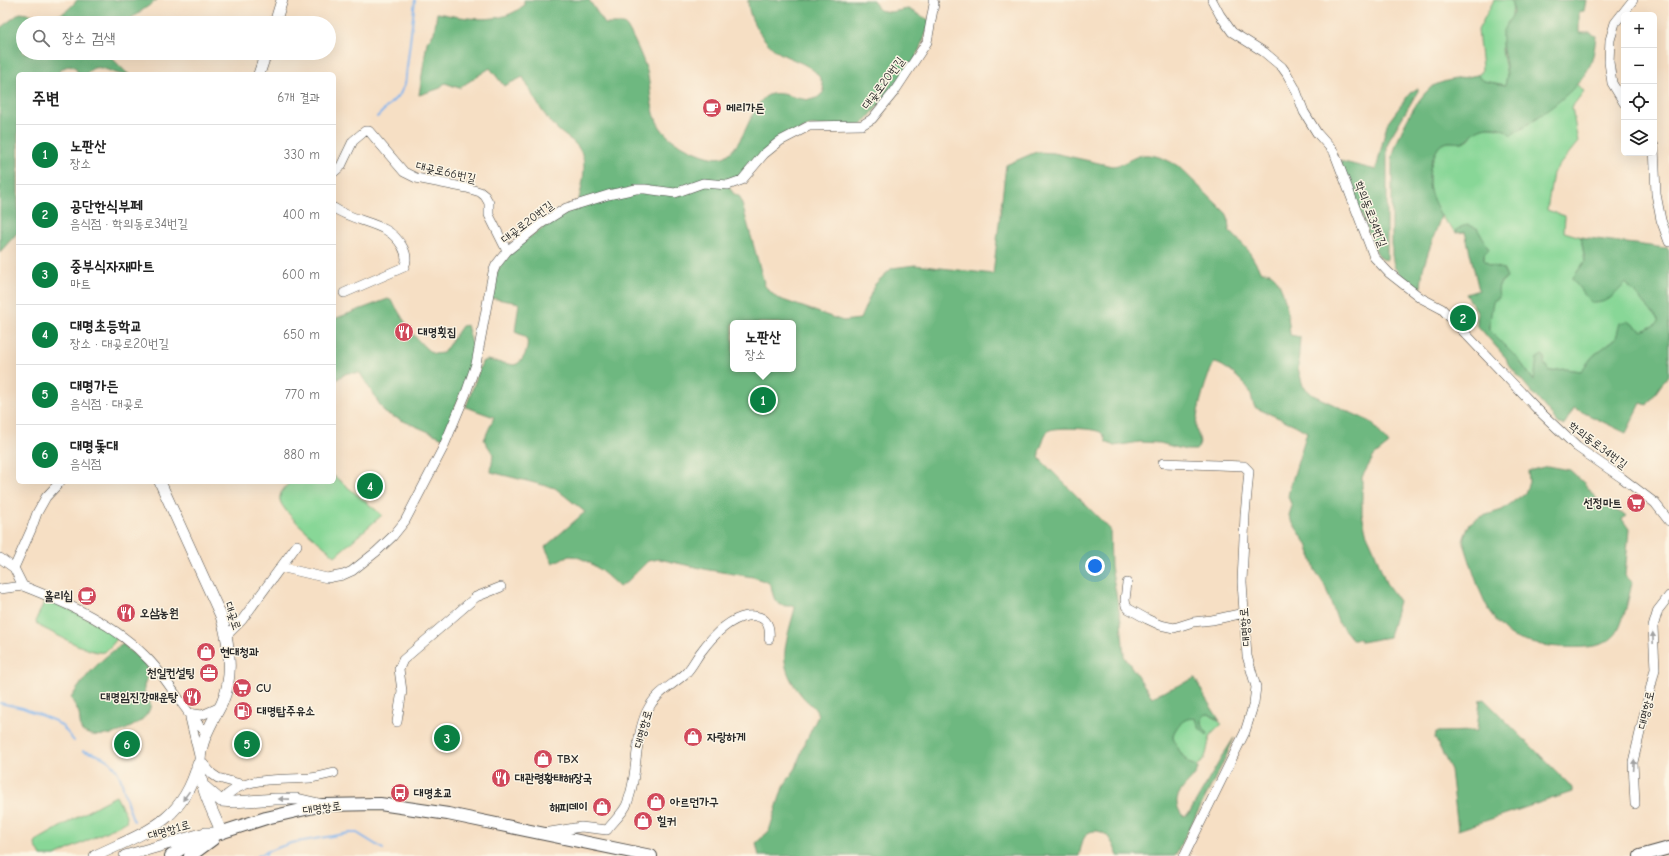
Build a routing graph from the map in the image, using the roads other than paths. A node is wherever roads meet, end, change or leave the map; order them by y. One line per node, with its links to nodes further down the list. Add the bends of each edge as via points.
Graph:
1 (282, 0): 5 (street)
2 (933, 0): 13 (street, 대곶로20번길, via 927,42 894,92 872,119 862,125 809,126 780,141 764,154 742,180 728,185 703,183 675,193 636,189 608,194 577,204 546,220)
3 (1212, 0): 18 (street, 학의동로34번길, via 1232,32 1264,52 1287,74 1304,112 1317,133 1334,152 1374,257 1389,273 1421,298 1442,309 1538,410 1577,447 1655,503)
4 (1634, 0): 8 (street, via 1615,23 1610,40 1609,62 1612,83)
5 (277, 16)
6 (264, 60): 7 (street)
7 (260, 72)
8 (1621, 98)
9 (1654, 156): 12 (street, via 1656,194)
10 (336, 170): 13 (street, 대곶로66번길, via 341,166 353,141 365,131 369,132 409,176 474,190 485,196 489,203 489,215)
11 (336, 209): 14 (street, via 387,231 398,240 407,258 404,266 396,271)
12 (1669, 242)
13 (507, 251): 22 (street, 대곶로20번길, via 493,272 476,364 466,393 443,448 404,521 376,552 343,575 327,578)
14 (344, 292)
15 (1163, 463): 28 (street, 대명항로, via 1248,468 1242,561)
16 (58, 484): 21 (street, via 46,497 37,513)
17 (161, 484): 29 (street, 대곶로, via 221,616)
18 (1669, 521)
19 (297, 545): 22 (street)
20 (0, 558): 21 (street)
21 (14, 568): 24 (street)
22 (280, 568): 29 (street, via 242,620)
23 (1127, 583): 28 (street, via 1126,606 1160,625 1179,627)
24 (23, 586): 26 (street); 32 (street, via 54,598 112,628 150,660)
25 (501, 587): 33 (street, via 476,597 403,660 399,669 402,691)
26 (0, 589)
27 (1669, 596): 40 (street, 대명항로, one-way to 27, via 1633,762 1655,669 1653,627 1658,610)
28 (1244, 613): 50 (street, 대명항로, via 1247,656 1256,687 1251,718)
29 (227, 635): 31 (street, 대곶로, via 227,685)
30 (769, 639): 43 (street, 대명항로, via 769,627 763,619 750,616 733,620 708,642 685,674 654,698 643,721 629,798 608,830 572,827)
31 (220, 708): 32 (street, via 202,715); 34 (street, 대곶로)
32 (188, 712): 34 (street); 35 (street)
33 (397, 722)
34 (206, 732): 35 (street, 대곶로)
35 (200, 760): 37 (street, via 218,778); 38 (street, 대곶로); 45 (street, one-way to 45, via 190,790 178,807 163,821 144,834)
36 (334, 773): 37 (street, via 311,778 261,780)
37 (244, 784): 39 (street)
38 (203, 786): 39 (street); 42 (street, 대곶로)
39 (221, 800): 41 (street, one-way to 39, via 297,799 242,802)
40 (1635, 804)
41 (323, 805): 42 (main road, 대명항로, via 266,818); 43 (main road, 대명항로, via 380,804 448,814)
42 (222, 832): 46 (street, 대명항1로, via 205,833); 47 (main road, 대명항로, via 189,844); 48 (main road, 대명항로)
43 (542, 833): 49 (main road, 대명항로)
44 (1669, 848): 51 (main road)
45 (96, 856)
46 (125, 856)
47 (171, 856)
48 (190, 856)
49 (651, 856)
50 (1184, 856)
51 (1640, 856)

